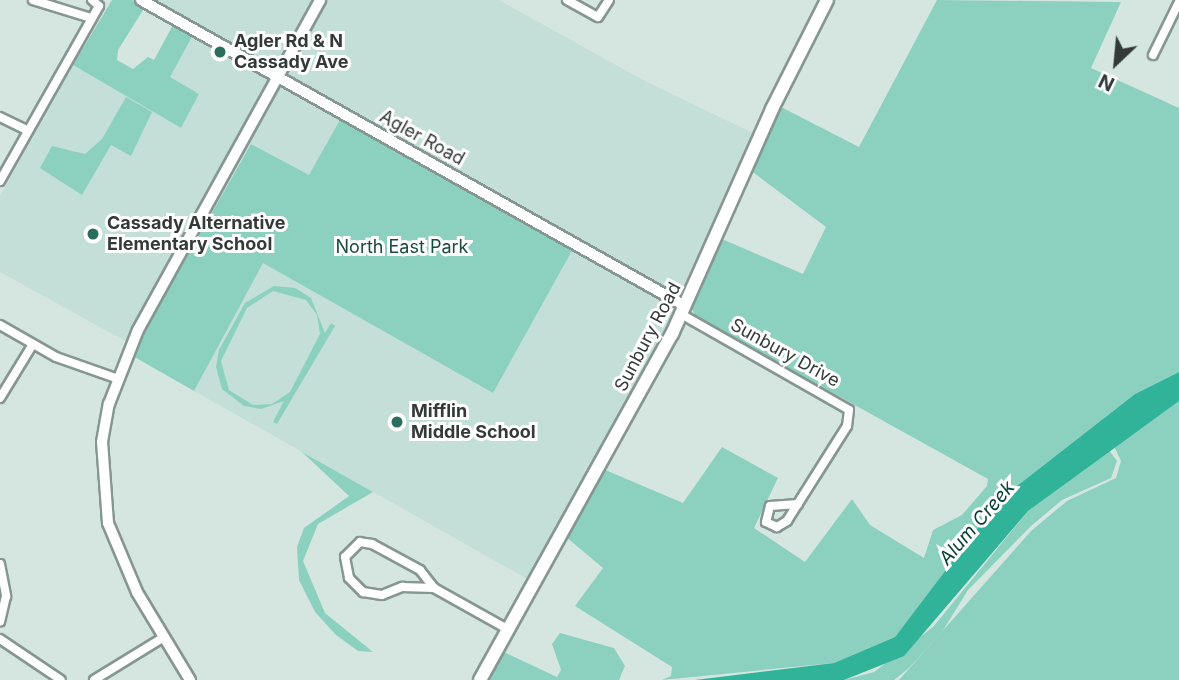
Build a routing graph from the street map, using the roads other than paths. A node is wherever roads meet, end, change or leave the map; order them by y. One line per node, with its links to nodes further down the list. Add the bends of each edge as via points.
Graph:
1 (33, 0): 9 (street)
2 (92, 0): 9 (street, via 99,6)
3 (141, 0): 11 (main road, Agler Road)
4 (320, 0): 11 (main road)
5 (567, 0): 6 (street, via 598,17)
6 (609, 0)
7 (827, 0): 15 (main road, Sunbury Road, via 772,109)
8 (1179, 2): 10 (street)
9 (91, 18): 13 (street)
10 (1153, 55)
11 (278, 78): 15 (main road, Agler Road); 18 (main road)
12 (0, 117): 13 (street)
13 (27, 130): 14 (street)
14 (0, 181)
15 (683, 310): 20 (street, Sunbury Drive, via 849,410 847,426); 24 (main road, Sunbury Road)
16 (0, 325): 17 (street)
17 (33, 344): 18 (street); 19 (street)
18 (116, 378): 25 (main road, via 102,442 108,523 122,564)
19 (0, 398)
20 (797, 504)
21 (0, 564): 23 (street, via 6,596)
22 (433, 588): 22 (street, via 402,587 382,596 363,592 349,578 345,557 360,542 372,544 420,570); 24 (street)
23 (0, 621)
24 (509, 629): 30 (main road, Sunbury Road)
25 (164, 637): 28 (street); 29 (main road)
26 (0, 639): 27 (street)
27 (61, 680)
28 (94, 680)
29 (190, 680)
30 (480, 680)

